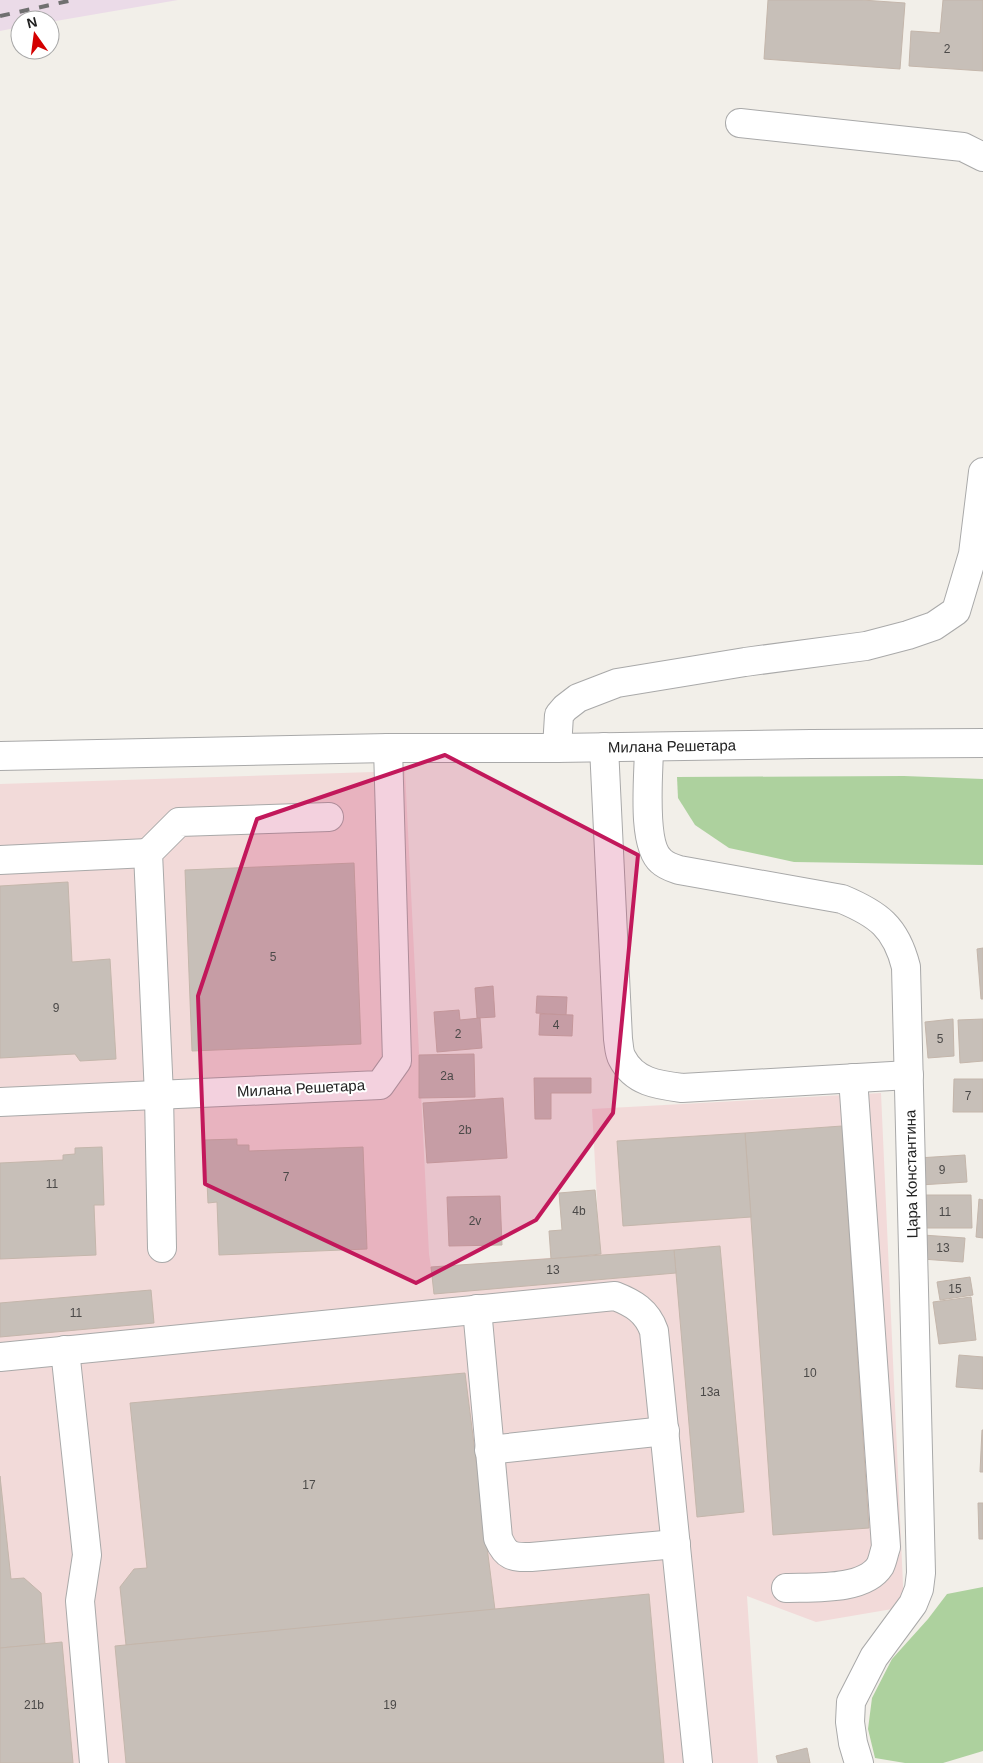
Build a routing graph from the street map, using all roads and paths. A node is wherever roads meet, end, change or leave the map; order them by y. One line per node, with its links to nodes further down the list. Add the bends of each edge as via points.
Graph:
1 (740, 123): 2 (street, via 963,147)
2 (983, 157)
3 (983, 472): 8 (street, via 973,554 956,611 934,626 866,646 617,683 578,698 565,708 559,715)
4 (970, 744): 6 (street, Милана Решетара); 9 (street, Милана Решетара)
5 (604, 747): 6 (street, Милана Решетара); 8 (street, Милана Решетара); 15 (street, via 621,1057 634,1074 655,1084 682,1088)
6 (649, 747): 14 (street, Цара Константина, via 649,832 660,861 678,870 842,899 866,909 884,923 902,951 906,967)
7 (388, 748): 8 (street, Милана Решетара); 10 (street, Милана Решетара); 16 (street, Милана Решетара, via 397,1061 380,1085)
8 (557, 748)
9 (983, 752)
10 (0, 756)
11 (329, 817): 12 (street, via 179,822)
12 (148, 853): 13 (street); 16 (street)
13 (0, 860)
14 (909, 1075): 15 (street); 28 (street, Цара Константина, via 921,1573 913,1604 874,1657 851,1702 850,1722)
15 (853, 1078): 25 (street, via 886,1547 879,1566 864,1579 849,1585)
16 (158, 1095): 17 (street, Милана Решетара); 18 (street)
17 (0, 1102)
18 (162, 1248)
19 (477, 1309): 20 (street); 22 (street, via 615,1296 631,1302 640,1308 654,1331); 23 (street)
20 (65, 1350): 21 (street); 26 (street, via 87,1555 80,1601)
21 (0, 1357)
22 (664, 1430): 23 (street); 24 (street)
23 (489, 1450): 24 (street, via 498,1538 503,1550 513,1557)
24 (676, 1544): 27 (street)
25 (786, 1588)
26 (94, 1763)
27 (698, 1763)
28 (859, 1763)

